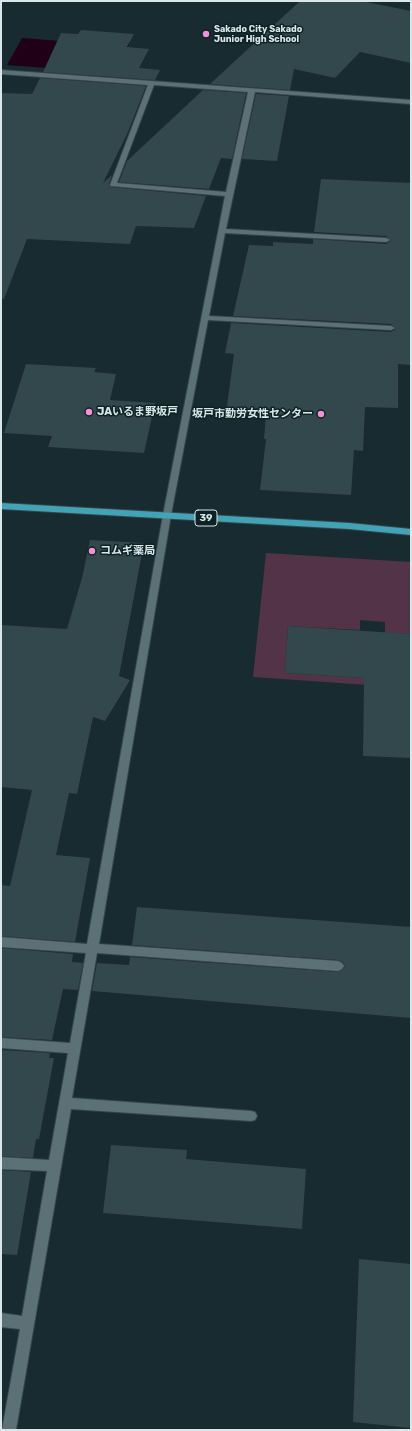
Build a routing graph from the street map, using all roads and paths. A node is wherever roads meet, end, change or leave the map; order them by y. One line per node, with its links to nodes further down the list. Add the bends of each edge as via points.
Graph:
1 (1, 72): 2 (street)
2 (152, 82): 3 (street); 5 (street, via 113,185)
3 (252, 90): 4 (street); 5 (street)
4 (411, 102)
5 (229, 194): 6 (street)
6 (222, 231): 7 (street); 8 (street)
7 (386, 240)
8 (206, 318): 9 (street); 11 (street)
9 (391, 328)
10 (1, 506): 11 (main road, 39)
11 (167, 515): 12 (main road, 39); 14 (street)
12 (411, 532)
13 (1, 942): 14 (street)
14 (92, 949): 15 (street); 17 (street)
15 (338, 966)
16 (1, 1043): 17 (street)
17 (75, 1048): 18 (street)
18 (66, 1103): 19 (street); 21 (street)
19 (251, 1116)
20 (1, 1163): 21 (street)
21 (54, 1166): 23 (street)
22 (1, 1320): 23 (street)
23 (28, 1323): 24 (street)
24 (9, 1430)

